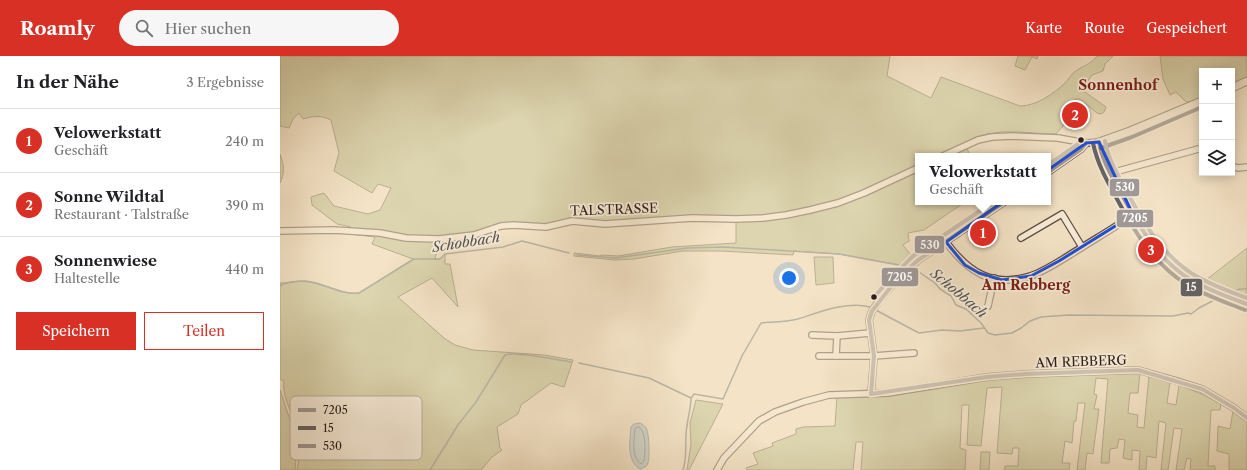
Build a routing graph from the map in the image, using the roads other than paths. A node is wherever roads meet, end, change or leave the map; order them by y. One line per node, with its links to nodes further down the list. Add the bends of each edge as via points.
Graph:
1 (1247, 81): 2 (street)
2 (1235, 87)
3 (1199, 103): 4 (street)
4 (1099, 142): 5 (street); 12 (street)
5 (1086, 143): 7 (street, via 1058,138 992,137 978,140); 11 (street)
6 (1199, 149): 12 (street)
7 (949, 153)
8 (1235, 167): 9 (street)
9 (1247, 167)
10 (915, 169): 15 (street, TALSTRASSE, via 838,203 763,218 692,218 606,224 572,221 546,227 501,226 474,235 439,239 334,230)
11 (1051, 170)
12 (1111, 173): 14 (street)
13 (1000, 205): 17 (street)
14 (1133, 215): 18 (street); 20 (street, via 1155,247 1181,273)
15 (280, 231)
16 (1021, 238): 18 (street, via 1062,214)
17 (946, 242): 19 (street, via 965,265); 22 (street, via 916,261 890,287 872,311 869,320)
18 (1082, 247): 19 (street, via 1031,276 1002,280)
19 (994, 278): 21 (street)
20 (1247, 304)
21 (988, 306)
22 (870, 333): 24 (street); 28 (street)
23 (812, 335): 24 (street)
24 (836, 336): 27 (street)
25 (914, 353): 28 (street)
26 (819, 356): 27 (street)
27 (836, 356): 28 (street)
28 (874, 356): 29 (street)
29 (871, 394): 30 (street, AM REBBERG, via 987,377 1138,370 1177,380 1202,390); 31 (street, AM REBBERG, via 820,397 775,412 748,432 724,458)
30 (1247, 418)
31 (717, 470)

